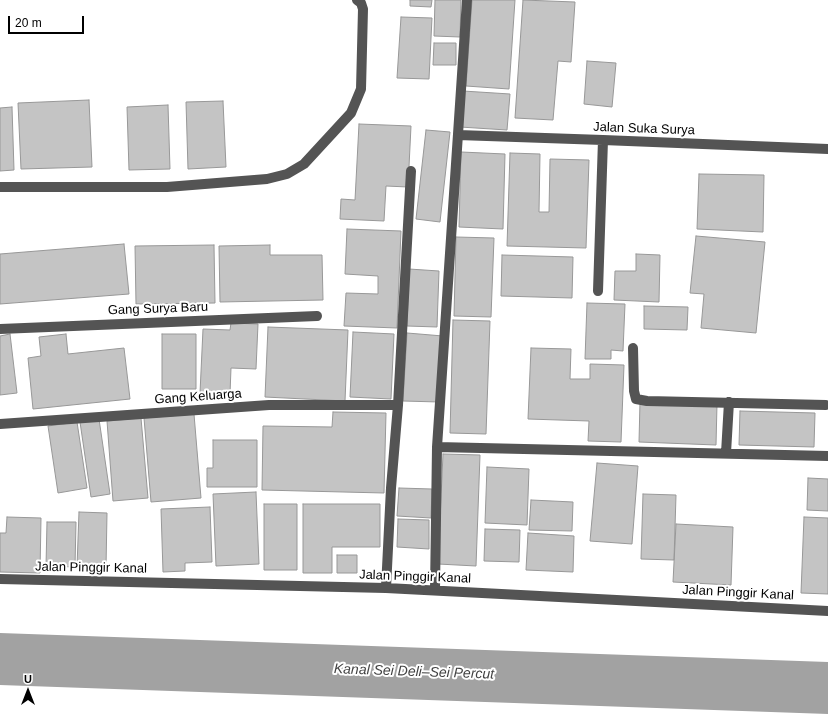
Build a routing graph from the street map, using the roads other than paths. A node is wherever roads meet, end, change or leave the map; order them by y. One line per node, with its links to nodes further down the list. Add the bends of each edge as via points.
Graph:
1 (357, 0): 7 (street, via 363,9 361,89 347,118 304,164 287,174 267,179 167,188)
2 (467, 0): 3 (street)
3 (458, 136): 4 (street, Jalan Suka Surya); 16 (street)
4 (604, 140): 5 (street, Jalan Suka Surya); 8 (street)
5 (828, 149)
6 (411, 171): 13 (street)
7 (0, 187)
8 (598, 292)
9 (317, 316): 10 (street, Gang Surya Baru)
10 (0, 329)
11 (633, 348): 12 (street, via 636,399)
12 (730, 402): 14 (street); 17 (street)
13 (398, 405): 15 (street, Gang Keluarga, via 269,405); 20 (street)
14 (826, 405)
15 (0, 424)
16 (438, 447): 17 (street); 21 (street)
17 (726, 453): 18 (street)
18 (828, 456)
19 (0, 579): 20 (street, Jalan Pinggir Kanal)
20 (386, 588): 21 (street, Jalan Pinggir Kanal)
21 (435, 590): 22 (street, Jalan Pinggir Kanal)
22 (828, 611)

